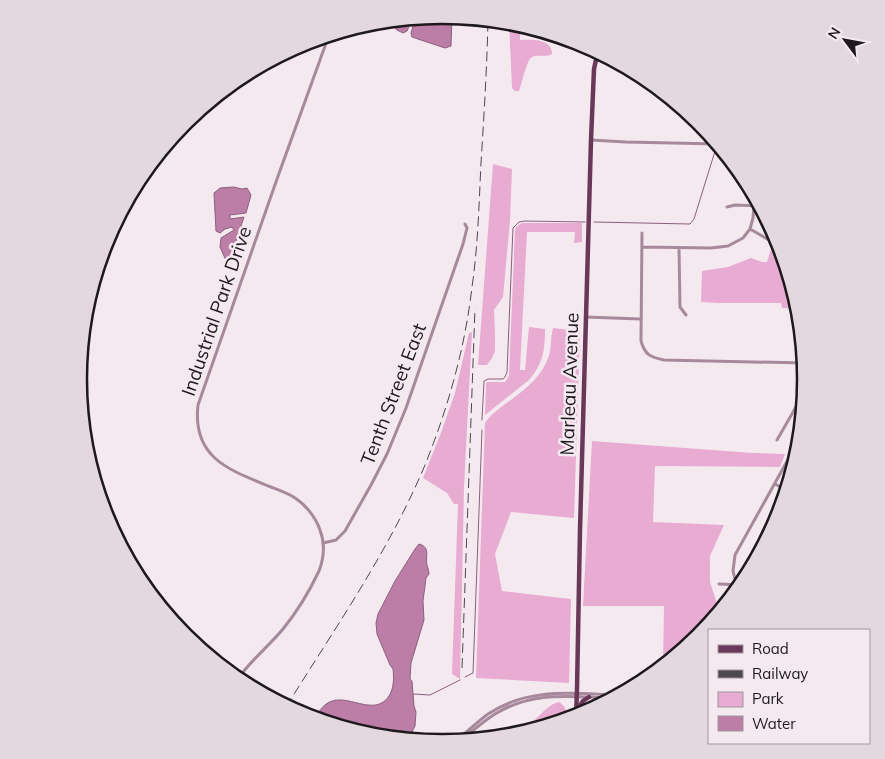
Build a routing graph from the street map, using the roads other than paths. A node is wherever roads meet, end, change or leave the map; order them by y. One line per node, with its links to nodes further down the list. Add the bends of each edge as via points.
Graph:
1 (326, 44): 24 (street, Industrial Park Drive, via 203,386 197,415 200,435 212,456 231,470 297,499 313,516)
2 (596, 58): 3 (main road, Marleau Avenue)
3 (591, 140): 4 (street); 15 (main road, Marleau Avenue)
4 (709, 144)
5 (753, 205): 6 (street)
6 (727, 207)
7 (754, 207): 9 (street)
8 (465, 224): 24 (street, Tenth Street East, via 463,244 387,454 345,531 336,540)
9 (750, 230): 11 (street); 13 (street, via 728,246)
10 (642, 233): 12 (street)
11 (770, 241)
12 (642, 247): 13 (street); 16 (street)
13 (680, 248): 14 (street, via 680,307)
14 (686, 315)
15 (586, 317): 16 (street); 29 (main road, Marleau Avenue)
16 (640, 320): 17 (street, via 644,350 654,358)
17 (797, 362)
18 (797, 405): 19 (street)
19 (794, 410): 20 (street)
20 (777, 440)
21 (789, 458): 22 (street)
22 (775, 484): 23 (street); 25 (street, via 735,555)
23 (781, 487)
24 (323, 543): 28 (street, via 319,570 299,605 283,629)
25 (735, 581)
26 (719, 584): 27 (street)
27 (733, 585)
28 (243, 673)
29 (577, 695): 30 (street); 31 (street); 34 (main road, Marleau Avenue); 35 (street, via 554,693 515,700 490,713); 36 (street, via 521,702 483,722)
30 (607, 695)
31 (588, 697): 32 (street); 33 (main road)
32 (603, 698)
33 (581, 707)
34 (576, 709)
35 (464, 734)
36 (469, 734)

